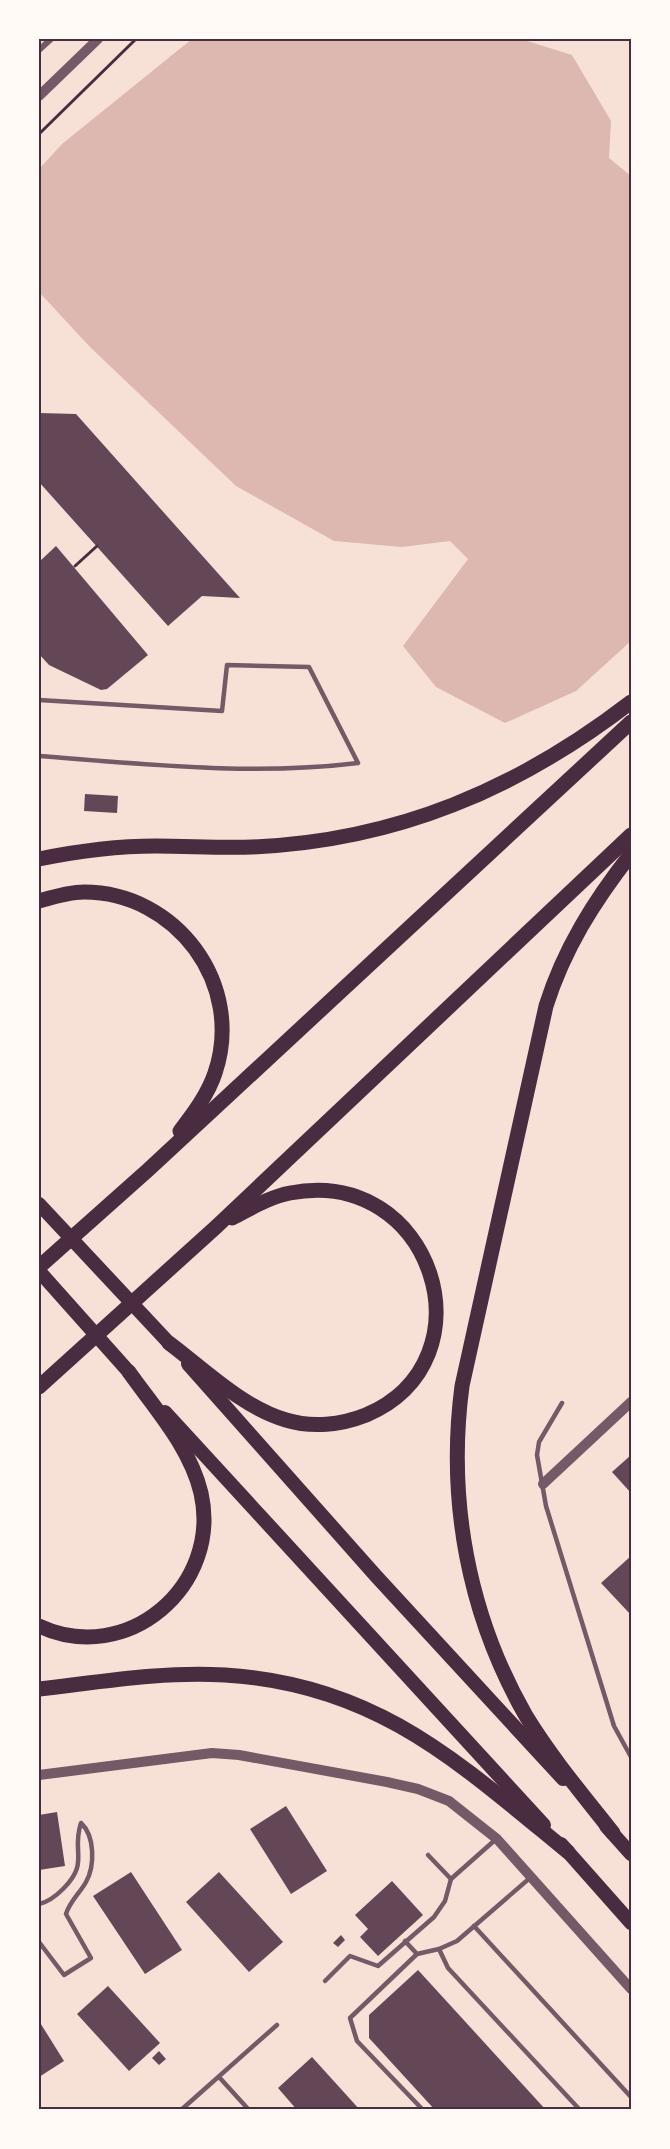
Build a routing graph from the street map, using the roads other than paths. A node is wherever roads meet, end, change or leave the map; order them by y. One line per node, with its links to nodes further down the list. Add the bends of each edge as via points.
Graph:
1 (51, 39): 3 (street)
2 (98, 39): 4 (street)
3 (39, 50)
4 (39, 96)
5 (39, 700): 8 (lane, via 222,711 227,665 309,667 358,763 313,769 213,767)
6 (631, 702): 11 (highway, via 563,752 522,776 449,808 377,830 294,844 99,849)
7 (631, 722): 13 (highway)
8 (39, 756)
9 (631, 835): 15 (highway)
10 (631, 854): 29 (highway, via 597,899 567,949 546,1006 462,1386 456,1448 458,1511 464,1548 485,1627 503,1672 541,1739)
11 (39, 859)
12 (39, 901): 13 (highway, via 83,892 107,894 148,908 188,938 213,978 222,1024 215,1073 191,1117)
13 (148, 1170): 16 (highway)
14 (39, 1204): 17 (main road)
15 (216, 1227): 17 (highway, via 271,1198 289,1193 332,1190 376,1204 405,1229 421,1250 432,1275 435,1328 429,1348 408,1386 378,1410 357,1419 311,1425 266,1413); 18 (highway)
16 (39, 1269): 19 (main road)
17 (169, 1342): 29 (main road, via 376,1576)
18 (59, 1369): 20 (highway); 21 (highway)
19 (129, 1372): 25 (highway, via 186,1452 196,1473 204,1516 198,1560 170,1602 126,1630 81,1636); 31 (main road)
20 (39, 1387)
21 (39, 1392)
22 (631, 1402): 24 (street)
23 (562, 1403): 24 (lane, via 539,1442 537,1455)
24 (543, 1484): 27 (lane, via 546,1506 614,1726)
25 (39, 1626)
26 (39, 1689): 31 (highway, via 197,1674 268,1680 312,1689 394,1721 432,1744)
27 (631, 1757)
28 (39, 1775): 30 (street, via 186,1754 239,1755 418,1789 449,1801)
29 (613, 1833): 32 (main road)
30 (496, 1839): 34 (street); 35 (lane)
31 (568, 1852): 37 (main road)
32 (631, 1854)
33 (428, 1855): 35 (lane)
34 (531, 1877): 38 (lane); 44 (street)
35 (451, 1879): 39 (lane, via 442,1909)
36 (39, 1904): 40 (lane, via 56,1896 74,1878 80,1856 81,1823 88,1830 90,1871 66,1914 91,1958 64,1975)
37 (631, 1923)
38 (474, 1926): 41 (lane, via 457,1941); 47 (lane)
39 (405, 1941): 42 (lane); 43 (lane, via 378,1966 350,1956)
40 (39, 1942)
41 (439, 1949): 42 (lane); 51 (lane, via 448,1968)
42 (417, 1954): 50 (lane, via 350,2018 357,2041)
43 (326, 1981)
44 (631, 1989)
45 (277, 2025): 46 (lane)
46 (219, 2077): 48 (lane); 49 (lane)
47 (631, 2097)
48 (181, 2110)
49 (249, 2110)
50 (423, 2110)
51 (580, 2110)

